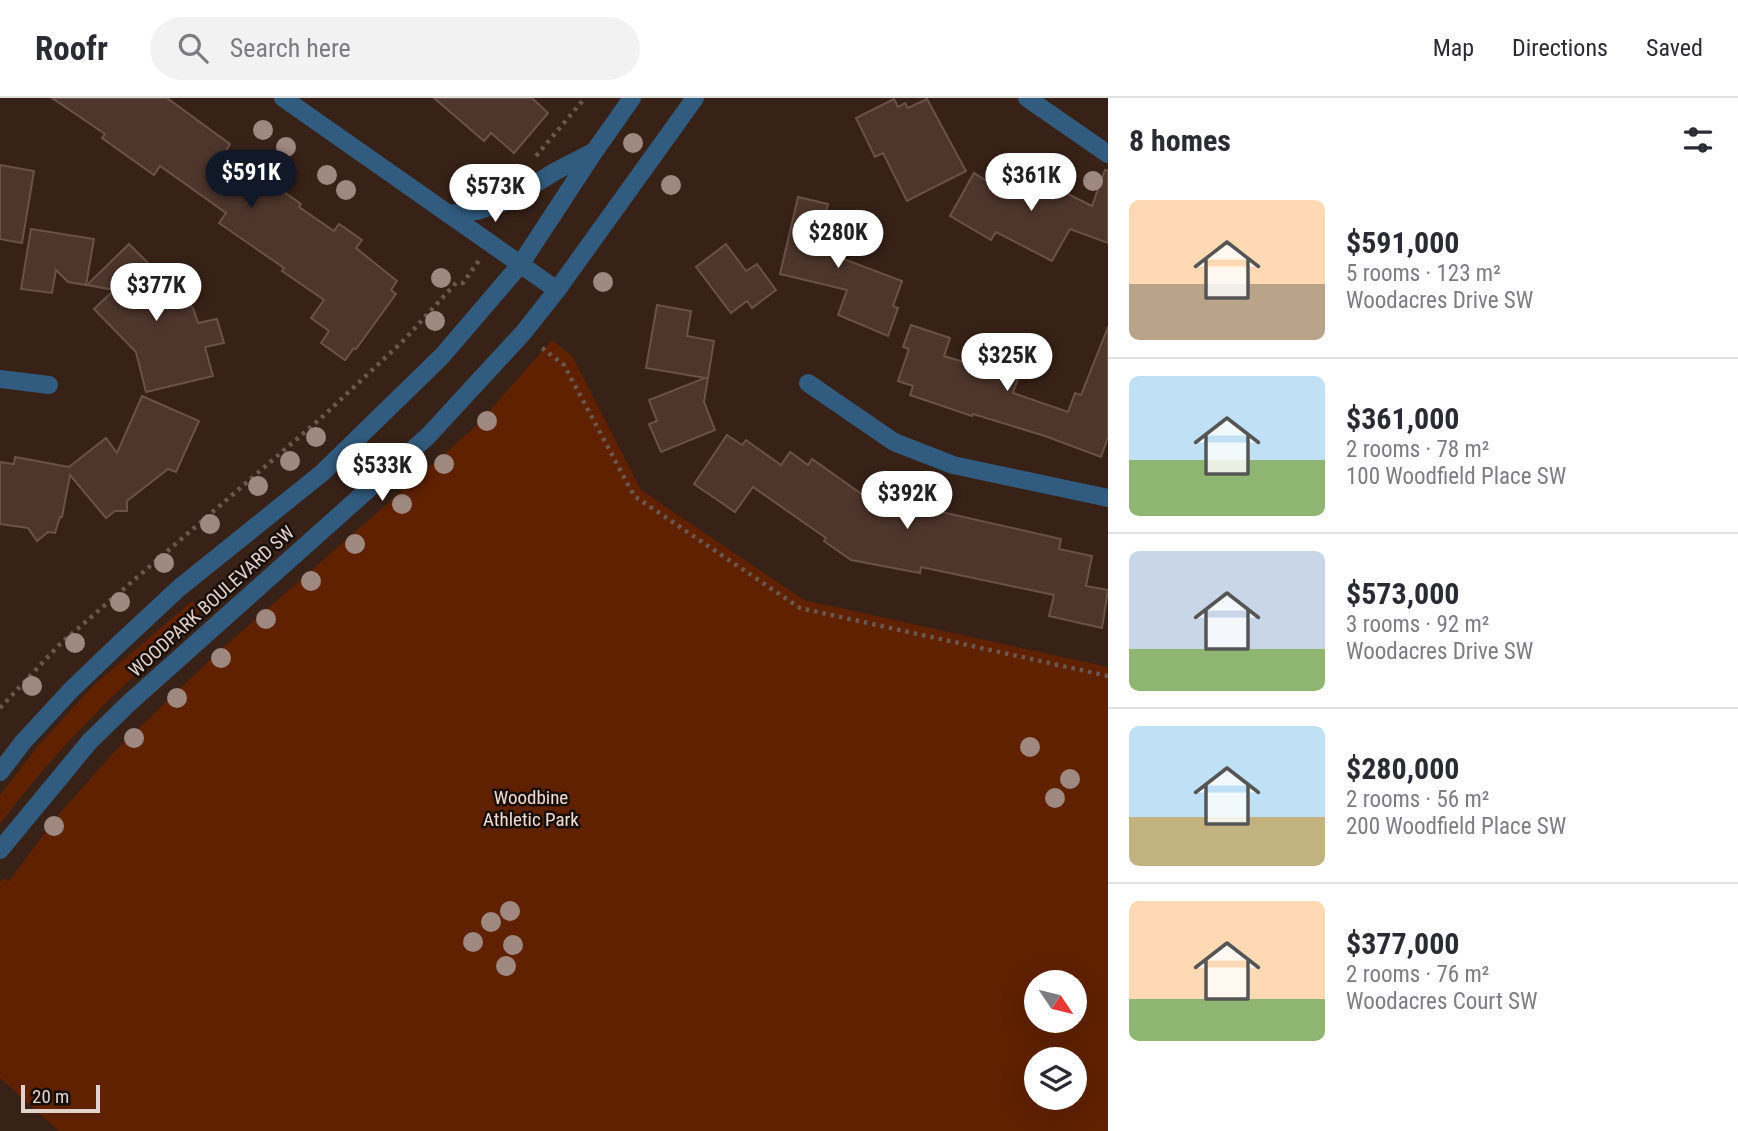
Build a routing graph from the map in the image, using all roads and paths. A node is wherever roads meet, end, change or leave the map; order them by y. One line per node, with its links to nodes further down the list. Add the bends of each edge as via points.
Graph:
1 (283, 98): 9 (street)
2 (585, 98): 8 (path)
3 (632, 98): 6 (street, WOODPARK BOULEVARD SW)
4 (695, 98): 12 (street, WOODPARK BOULEVARD SW)
5 (1027, 98): 7 (street)
6 (594, 152): 9 (street, via 505,202); 11 (street, WOODPARK BOULEVARD SW)
7 (1108, 154)
8 (535, 156)
9 (448, 214): 10 (street)
10 (491, 244): 11 (street); 19 (path, via 463,283 456,283 402,342 60,644)
11 (520, 265): 12 (street); 20 (street, WOODPARK BOULEVARD SW, via 442,356 360,438 119,643)
12 (557, 290): 21 (street, WOODPARK BOULEVARD SW, via 428,436 90,741)
13 (542, 348): 18 (path, via 564,365 634,496 800,608)
14 (0, 379): 16 (street)
15 (808, 383): 17 (street, via 894,442 953,465)
16 (49, 385)
17 (1108, 498)
18 (1108, 676)
19 (0, 708)
20 (0, 772)
21 (0, 850)

